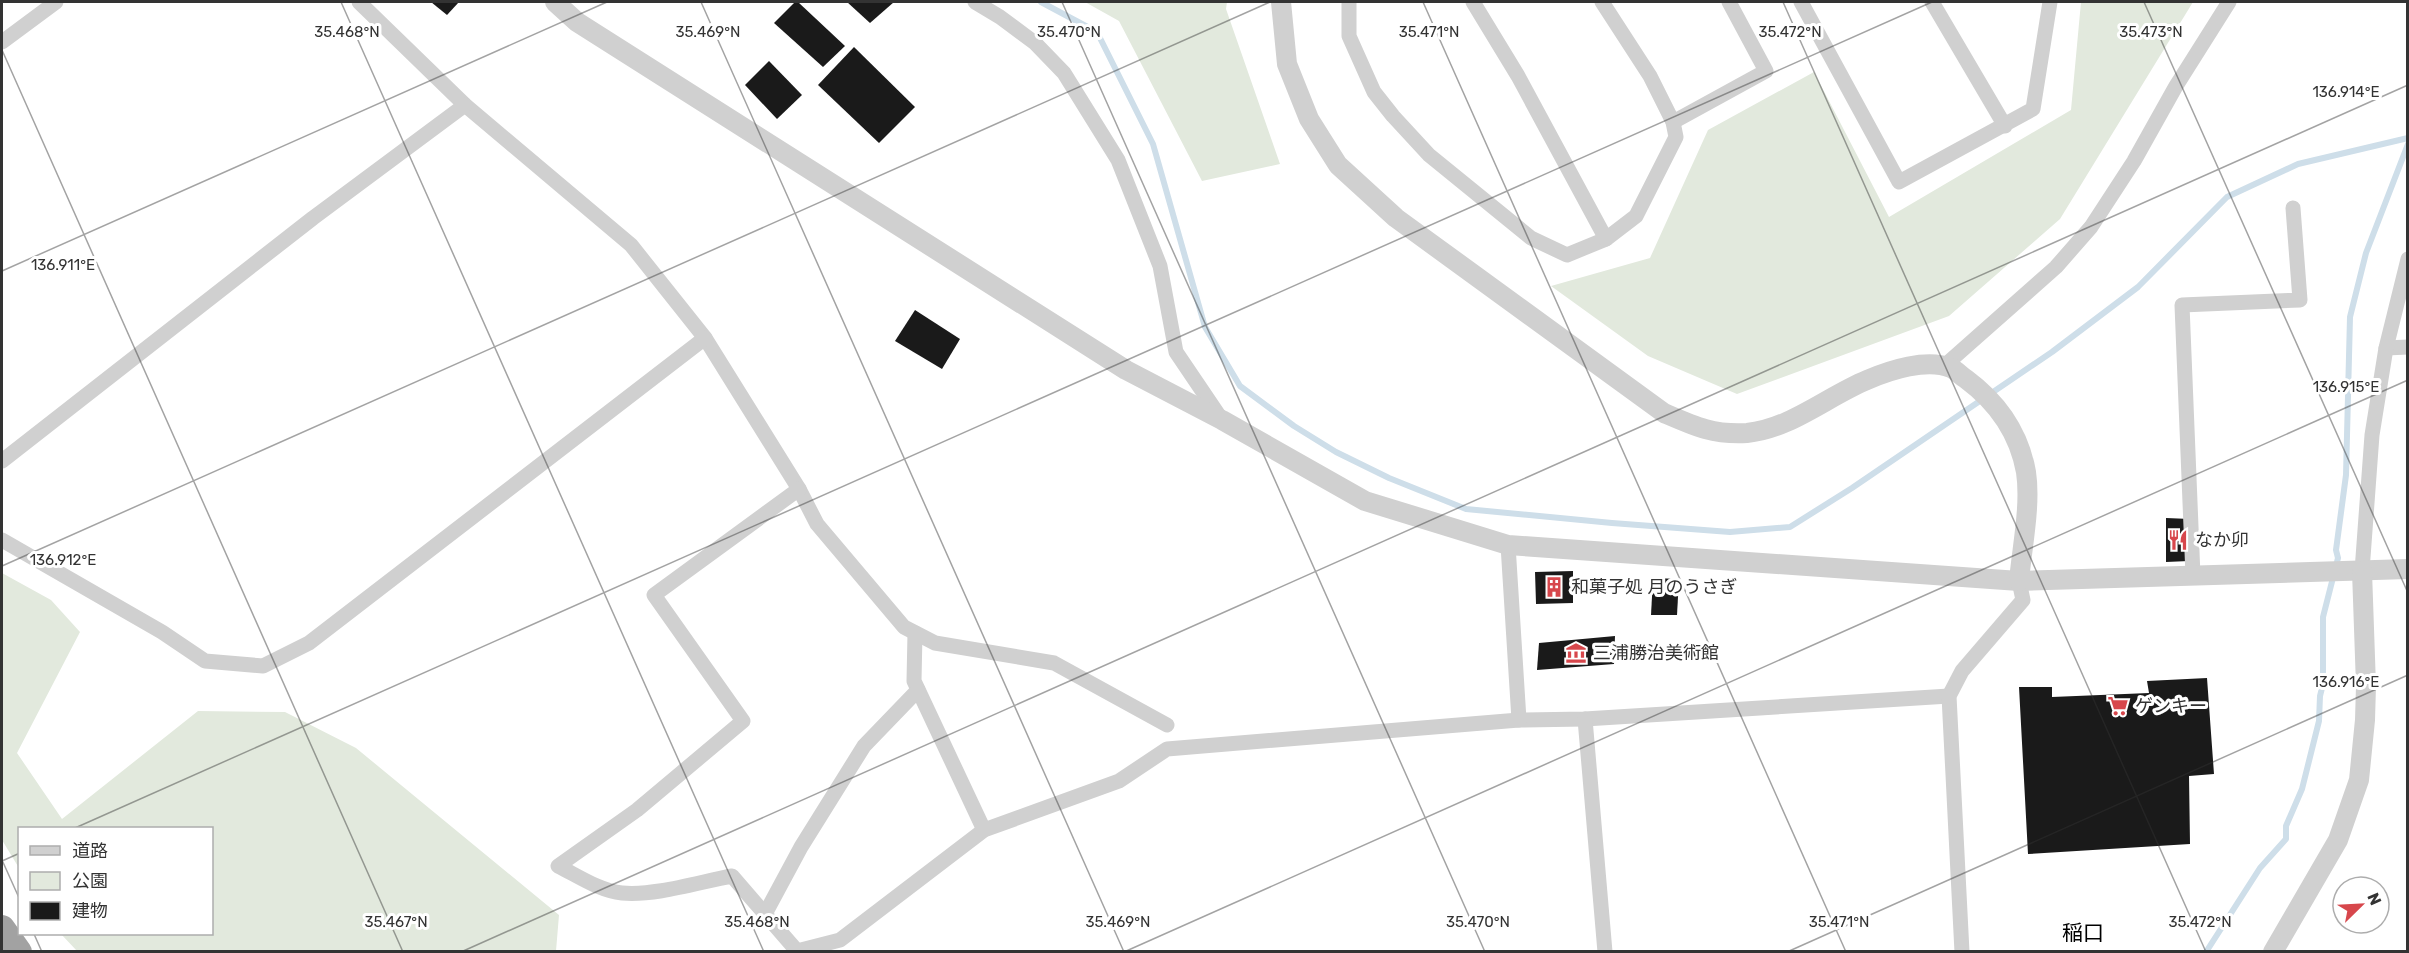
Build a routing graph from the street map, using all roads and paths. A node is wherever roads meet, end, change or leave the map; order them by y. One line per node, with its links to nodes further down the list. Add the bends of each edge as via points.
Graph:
1 (56, 2): 14 (street)
2 (359, 2): 15 (street)
3 (555, 2): 25 (street, via 587,28 1126,370)
4 (975, 2): 25 (street, via 1035,43 1064,72 1118,160 1160,266 1176,352)
5 (1281, 2): 24 (street, via 1287,64 1309,118 1338,165 1396,218 1664,413 1708,432 1748,433 1775,427 1892,370 1921,364)
6 (1349, 2): 19 (street, via 1349,36 1374,92 1429,155 1531,238 1567,255)
7 (1602, 2): 16 (street, via 1650,76)
8 (1729, 2): 16 (street, via 1766,71)
9 (1801, 2): 17 (street, via 1899,182)
10 (1932, 2): 17 (street)
11 (2050, 2): 17 (street, via 2033,110)
12 (2229, 2): 24 (street, via 2091,227 2056,267)
13 (1478, 3): 19 (street)
14 (2, 42)
15 (465, 105): 21 (street, via 631,245); 26 (street, via 313,218)
16 (1673, 122): 19 (street, via 1676,137 1636,216)
17 (2005, 126)
18 (2293, 208): 32 (street, via 2300,300 2182,305)
19 (1606, 239)
20 (2408, 259): 23 (street)
21 (705, 338): 27 (street); 28 (street, via 309,643 263,666 205,661)
22 (2408, 347): 23 (street)
23 (2386, 348): 31 (street, via 2372,435)
24 (1947, 368): 33 (street, via 1982,391 2009,422 2021,450 2027,508)
25 (1222, 420): 29 (street, via 1365,501)
26 (2, 461)
27 (799, 489): 34 (street, via 817,524 904,627); 42 (street, via 654,595 742,721 637,810 558,866 593,885 622,893 732,876)
28 (2, 540)
29 (1508, 545): 33 (street); 38 (street)
30 (2408, 569): 31 (street)
31 (2362, 571): 32 (street); 52 (street, via 2366,686 2359,780 2337,840)
32 (2193, 576): 33 (street)
33 (2019, 581): 36 (street, via 2023,600 1962,671)
34 (915, 633): 35 (street, via 914,681); 39 (street, via 935,643 1054,663)
35 (918, 690): 40 (street); 42 (street, via 864,746)
36 (1949, 696): 37 (street); 51 (street)
37 (1585, 719): 38 (street); 50 (street)
38 (1520, 720): 40 (street, via 1167,750 1119,781)
39 (1167, 725)
40 (984, 830): 46 (street)
41 (2, 910): 44 (highway)
42 (765, 914): 49 (street)
43 (2, 928): 47 (highway)
44 (18, 930)
45 (22, 935): 48 (highway)
46 (842, 946): 49 (street)
47 (19, 951)
48 (34, 951)
49 (796, 951)
50 (1605, 951)
51 (1962, 951)
52 (2272, 951)

